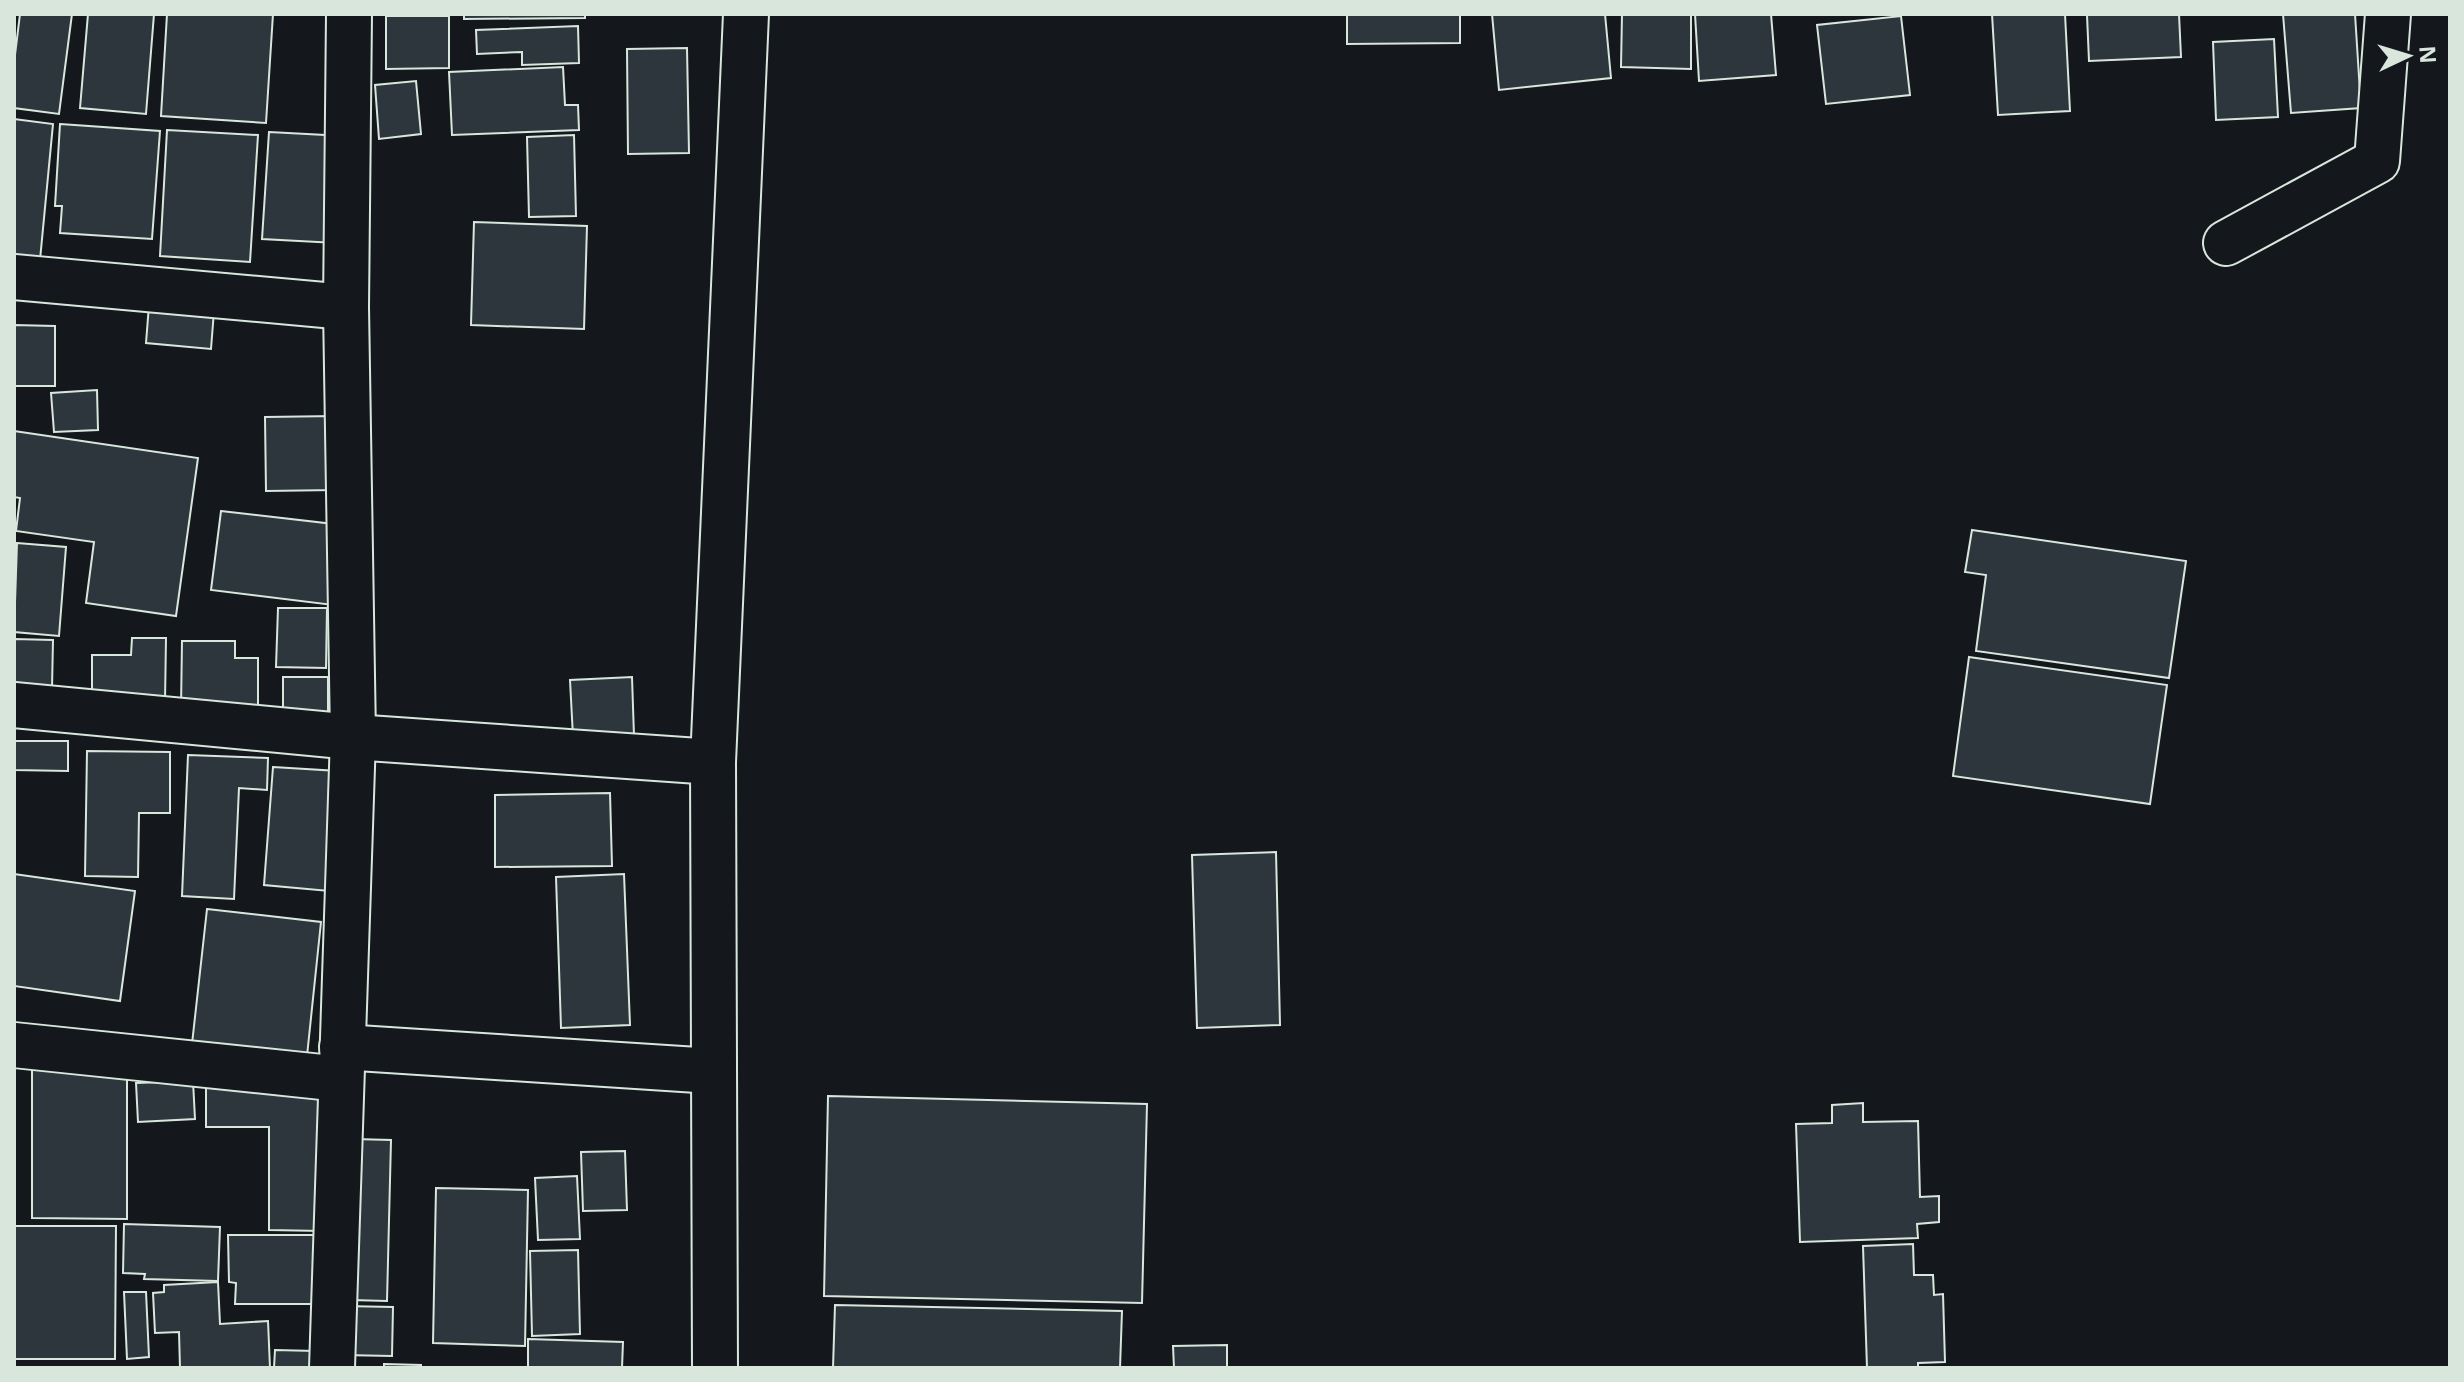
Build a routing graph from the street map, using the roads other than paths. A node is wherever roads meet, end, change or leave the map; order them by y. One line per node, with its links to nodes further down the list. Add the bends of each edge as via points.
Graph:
1 (349, 14): 6 (street)
2 (746, 14): 9 (street)
3 (2388, 14): 4 (street, via 2377,161)
4 (2226, 243)
5 (14, 277): 6 (street)
6 (346, 307): 8 (street)
7 (14, 705): 8 (street)
8 (353, 737): 9 (street); 11 (street)
9 (713, 762): 12 (street)
10 (14, 1045): 11 (street)
11 (342, 1063): 12 (street); 13 (street)
12 (713, 1071): 14 (street)
13 (332, 1368)
14 (715, 1368)

